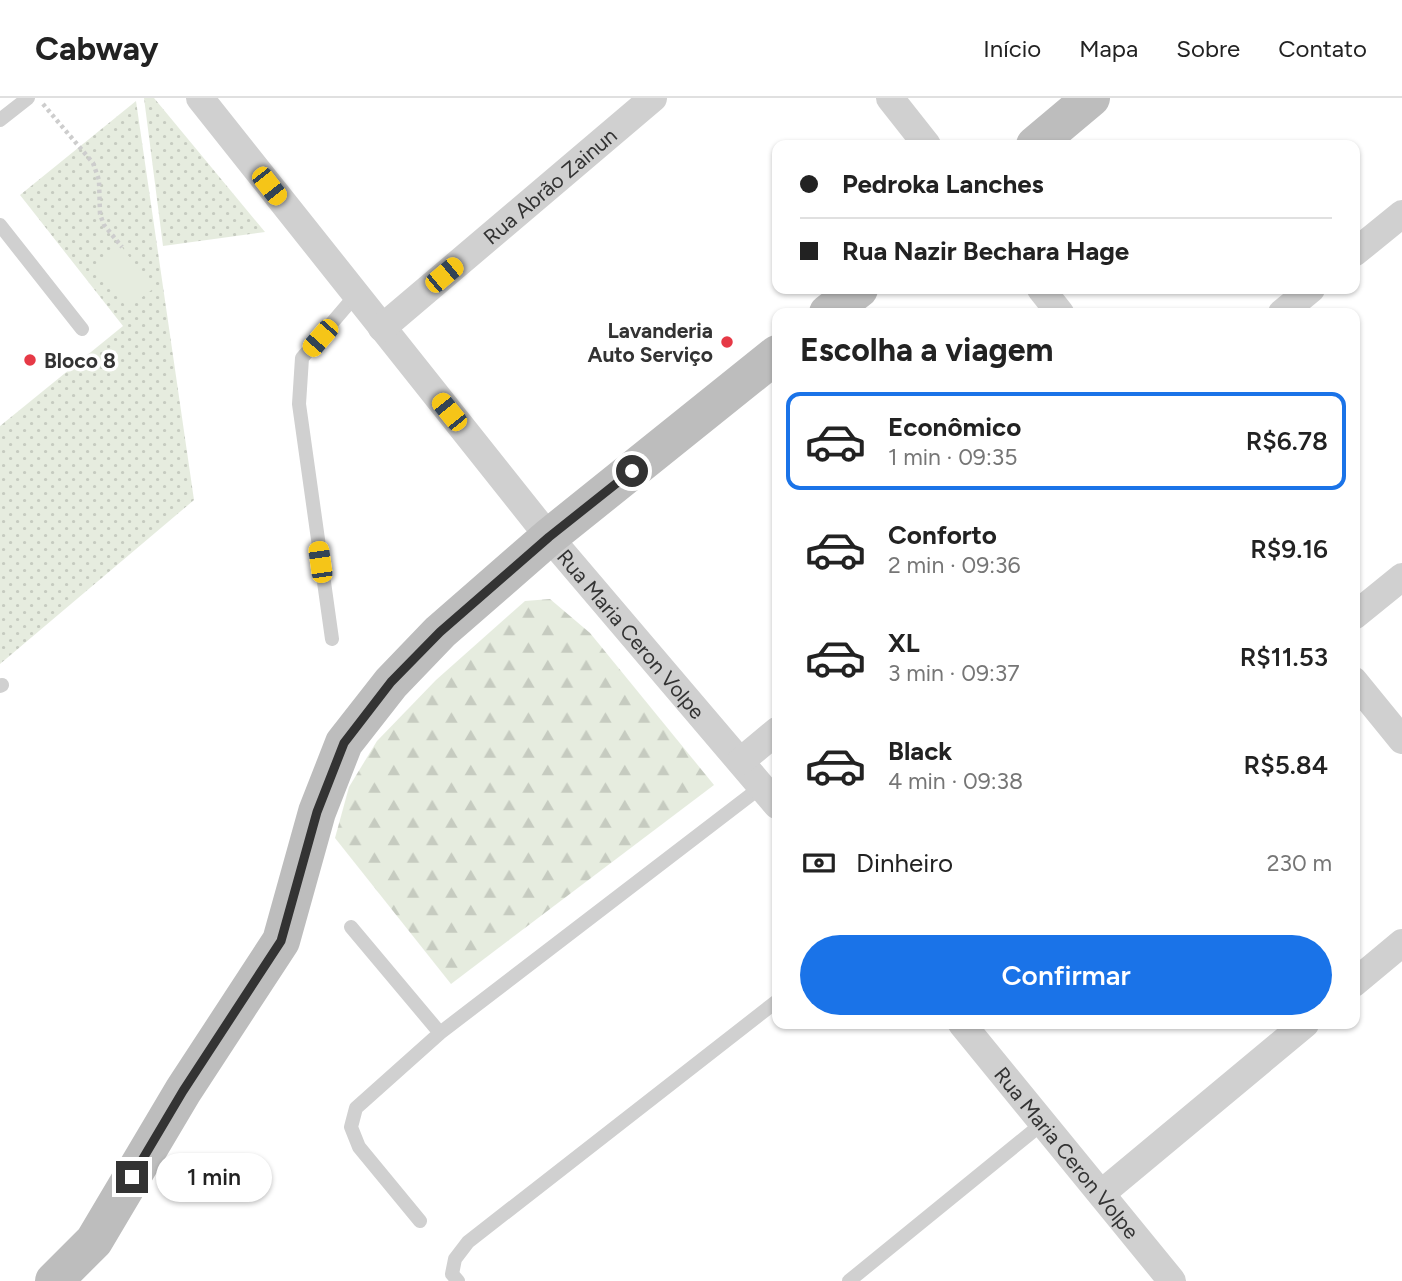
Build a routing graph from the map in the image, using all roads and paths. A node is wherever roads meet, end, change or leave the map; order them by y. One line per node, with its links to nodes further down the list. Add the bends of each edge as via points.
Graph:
1 (28, 98): 7 (lane)
2 (38, 98): 12 (path, via 93,163 99,180 100,215)
3 (200, 98): 17 (street, Rua Maria Ceron Volpe)
4 (653, 98): 21 (street, Rua Abrão Zainun)
5 (890, 98): 8 (street)
6 (1091, 98): 9 (street)
7 (0, 120)
8 (923, 140)
9 (1041, 140)
10 (1402, 214): 13 (street)
11 (0, 225): 22 (lane)
12 (122, 247)
13 (1360, 248)
14 (853, 294): 18 (street)
15 (1045, 294): 19 (street)
16 (1305, 294): 20 (street)
17 (355, 296): 21 (street, Rua Maria Ceron Volpe); 27 (lane, via 302,358 299,380 300,416)
18 (834, 308)
19 (1056, 308)
20 (1288, 308)
21 (382, 328): 24 (street, Rua Maria Ceron Volpe)
22 (82, 329)
23 (772, 358): 24 (street)
24 (549, 537): 31 (street, Rua Maria Ceron Volpe); 43 (street, via 440,632 391,682 344,743 317,812 281,941 183,1091 94,1241)
25 (1402, 577): 26 (street)
26 (1360, 611)
27 (332, 639)
28 (1360, 688): 30 (street)
29 (772, 735): 31 (street)
30 (1402, 740)
31 (741, 761): 32 (street, Rua Maria Ceron Volpe)
32 (769, 796): 39 (lane)
33 (351, 927): 39 (lane)
34 (1402, 943): 35 (street)
35 (1360, 978)
36 (772, 1004): 44 (lane, via 468,1242 455,1259 452,1274)
37 (966, 1029): 40 (street, Rua Maria Ceron Volpe)
38 (1299, 1029): 41 (street)
39 (440, 1033): 42 (lane, via 356,1108 351,1127 359,1147)
40 (1043, 1123): 41 (street, Rua Maria Ceron Volpe); 45 (lane)
41 (1102, 1193): 46 (street, Rua Maria Ceron Volpe)
42 (420, 1222)
43 (54, 1281)
44 (458, 1281)
45 (849, 1281)
46 (1172, 1281)

